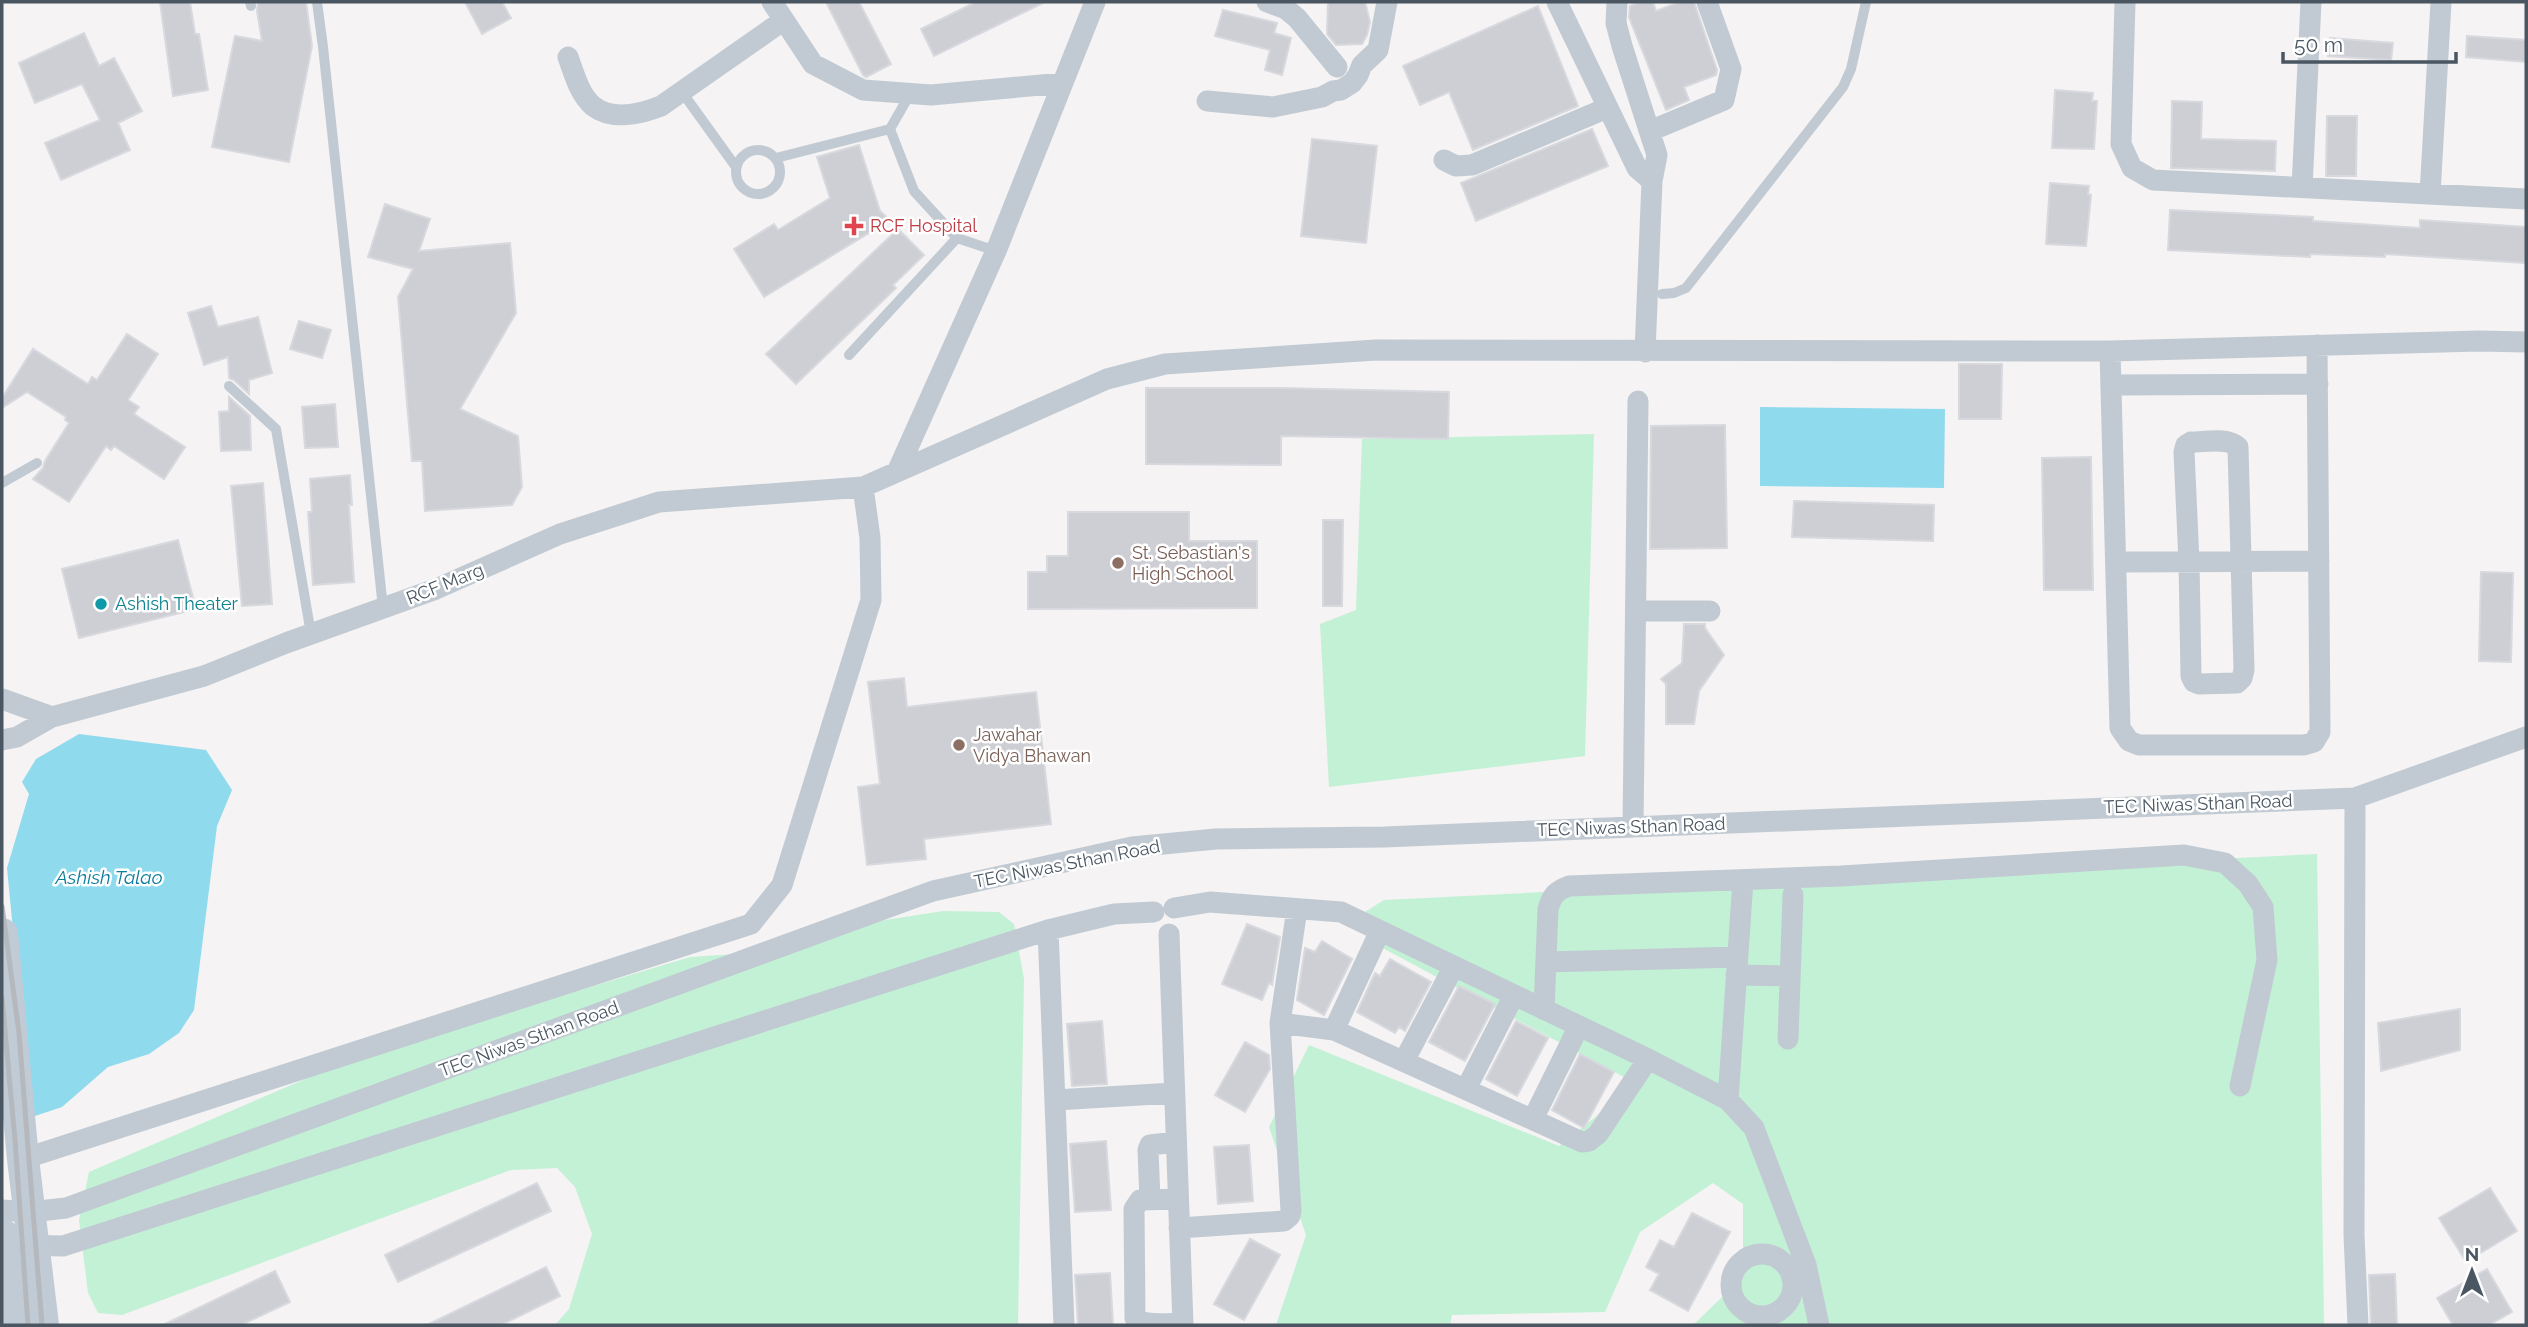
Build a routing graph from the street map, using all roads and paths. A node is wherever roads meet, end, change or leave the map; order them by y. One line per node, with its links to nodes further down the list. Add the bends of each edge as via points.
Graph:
1 (317, 2): 52 (lane)
2 (772, 2): 13 (street)
3 (1095, 2): 17 (street)
4 (1267, 2): 16 (street, via 1297,18)
5 (1387, 2): 15 (street, via 1378,50)
6 (1557, 2): 22 (street)
7 (1617, 2): 24 (street, via 1616,23)
8 (1706, 2): 24 (street, via 1731,69 1724,100)
9 (1866, 2): 34 (lane, via 1852,69 1843,87 1686,288)
10 (2125, 2): 29 (street, via 2121,144 2132,168 2153,180)
11 (2311, 2): 29 (street)
12 (2441, 2): 30 (street)
13 (784, 20): 19 (street); 20 (street, via 813,64 863,90)
14 (568, 57): 19 (street, via 579,86 594,106 614,114 639,114)
15 (1362, 65): 16 (street); 18 (street, via 1352,83)
16 (1337, 67): 18 (street, via 1330,78)
17 (1063, 83): 20 (street); 33 (street)
18 (1333, 91): 21 (street, via 1273,107)
19 (682, 92): 27 (lane)
20 (911, 93): 23 (lane)
21 (1207, 101)
22 (1607, 108): 26 (street, via 1472,165 1456,166); 28 (street, via 1637,168)
23 (890, 129): 25 (lane); 32 (lane, via 914,191)
24 (1650, 131): 28 (street, via 1657,155)
25 (776, 158): 27 (lane, via 764,150 750,151); 27 (lane, via 779,179 764,193 742,188)
26 (1444, 160)
27 (736, 167)
28 (1652, 181): 38 (street)
29 (2302, 187): 30 (street)
30 (2430, 194): 31 (street)
31 (2526, 199)
32 (957, 238): 33 (lane); 39 (lane)
33 (996, 251): 45 (street)
34 (1662, 294)
35 (2526, 342): 36 (street, RCF Marg)
36 (2317, 345): 37 (street, RCF Marg); 40 (street)
37 (2110, 351): 38 (street, RCF Marg); 41 (street)
38 (1645, 352): 45 (street, RCF Marg, via 1376,351 1165,364 1107,379)
39 (849, 355)
40 (2318, 384): 41 (street); 49 (street)
41 (2111, 385): 50 (street)
42 (229, 386): 55 (lane, via 276,429)
43 (1638, 401): 53 (street)
44 (37, 463): 46 (lane)
45 (897, 472): 47 (street, RCF Marg)
46 (2, 483)
47 (863, 487): 52 (street, RCF Marg, via 659,502 560,534); 88 (street, via 871,600 782,885 751,924)
48 (2241, 561): 49 (street); 51 (street); 51 (street, via 2238,447 2227,442 2191,442 2184,452); 51 (street, via 2242,678 2238,683 2199,684 2191,676)
49 (2319, 561): 50 (street, via 2320,732 2314,742 2304,745 2129,741 2120,729)
50 (2116, 562): 51 (street)
51 (2189, 562)
52 (383, 608): 55 (street, RCF Marg)
53 (1636, 611): 54 (street); 61 (street)
54 (1710, 611)
55 (311, 634): 57 (street, RCF Marg, via 204,676)
56 (2, 699): 57 (street)
57 (52, 717): 59 (street, RCF Marg, via 17,737)
58 (2526, 737): 60 (street, TEC Niwas Sthan Road)
59 (2, 740)
60 (2355, 798): 61 (street, TEC Niwas Sthan Road); 100 (street)
61 (1633, 827): 91 (street, TEC Niwas Sthan Road, via 1384,838 1216,839 1132,847 933,891 66,1208)
62 (1743, 880): 69 (street, via 1558,890 1548,909); 71 (street); 81 (street, via 2184,855 2225,863 2248,884 2263,907 2267,960)
63 (1793, 894): 72 (street)
64 (1297, 909): 65 (street, via 1210,902); 67 (street, via 1341,912); 75 (street)
65 (1164, 910): 66 (street, via 1114,914); 83 (street, via 1181,920 1169,933)
66 (1048, 930): 84 (street); 94 (street, via 63,1246)
67 (1380, 931): 70 (street); 77 (street)
68 (2, 947): 88 (main road)
69 (1546, 962): 71 (street); 74 (street)
70 (1454, 966): 73 (street); 80 (street)
71 (1737, 966): 72 (street); 85 (street)
72 (1790, 976): 78 (street)
73 (1514, 995): 74 (street); 82 (street)
74 (1544, 1010): 76 (street)
75 (1280, 1023): 77 (street); 92 (street, via 1290,1216 1284,1221)
76 (1579, 1026): 79 (street); 86 (street)
77 (1334, 1030): 80 (street)
78 (1788, 1039)
79 (1648, 1059): 85 (street); 86 (street, via 1589,1141)
80 (1404, 1061): 82 (street)
81 (2240, 1086)
82 (1466, 1089): 86 (street)
83 (1174, 1093): 84 (street); 87 (street)
84 (1055, 1100): 98 (street)
85 (1728, 1100): 99 (street, via 1754,1128)
86 (1533, 1119)
87 (1176, 1142): 89 (street); 90 (street, via 1150,1145)
88 (23, 1159): 91 (main road)
89 (1178, 1199): 90 (street); 92 (street)
90 (1150, 1200): 95 (street, via 1140,1200 1134,1209 1135,1318 1145,1324)
91 (16, 1211): 94 (main road)
92 (1180, 1228): 95 (street)
93 (2, 1239): 94 (street); 96 (main road)
94 (35, 1246): 97 (main road)
95 (1183, 1324)
96 (13, 1325)
97 (43, 1325)
98 (1064, 1325)
99 (1819, 1325)
100 (2358, 1325)

